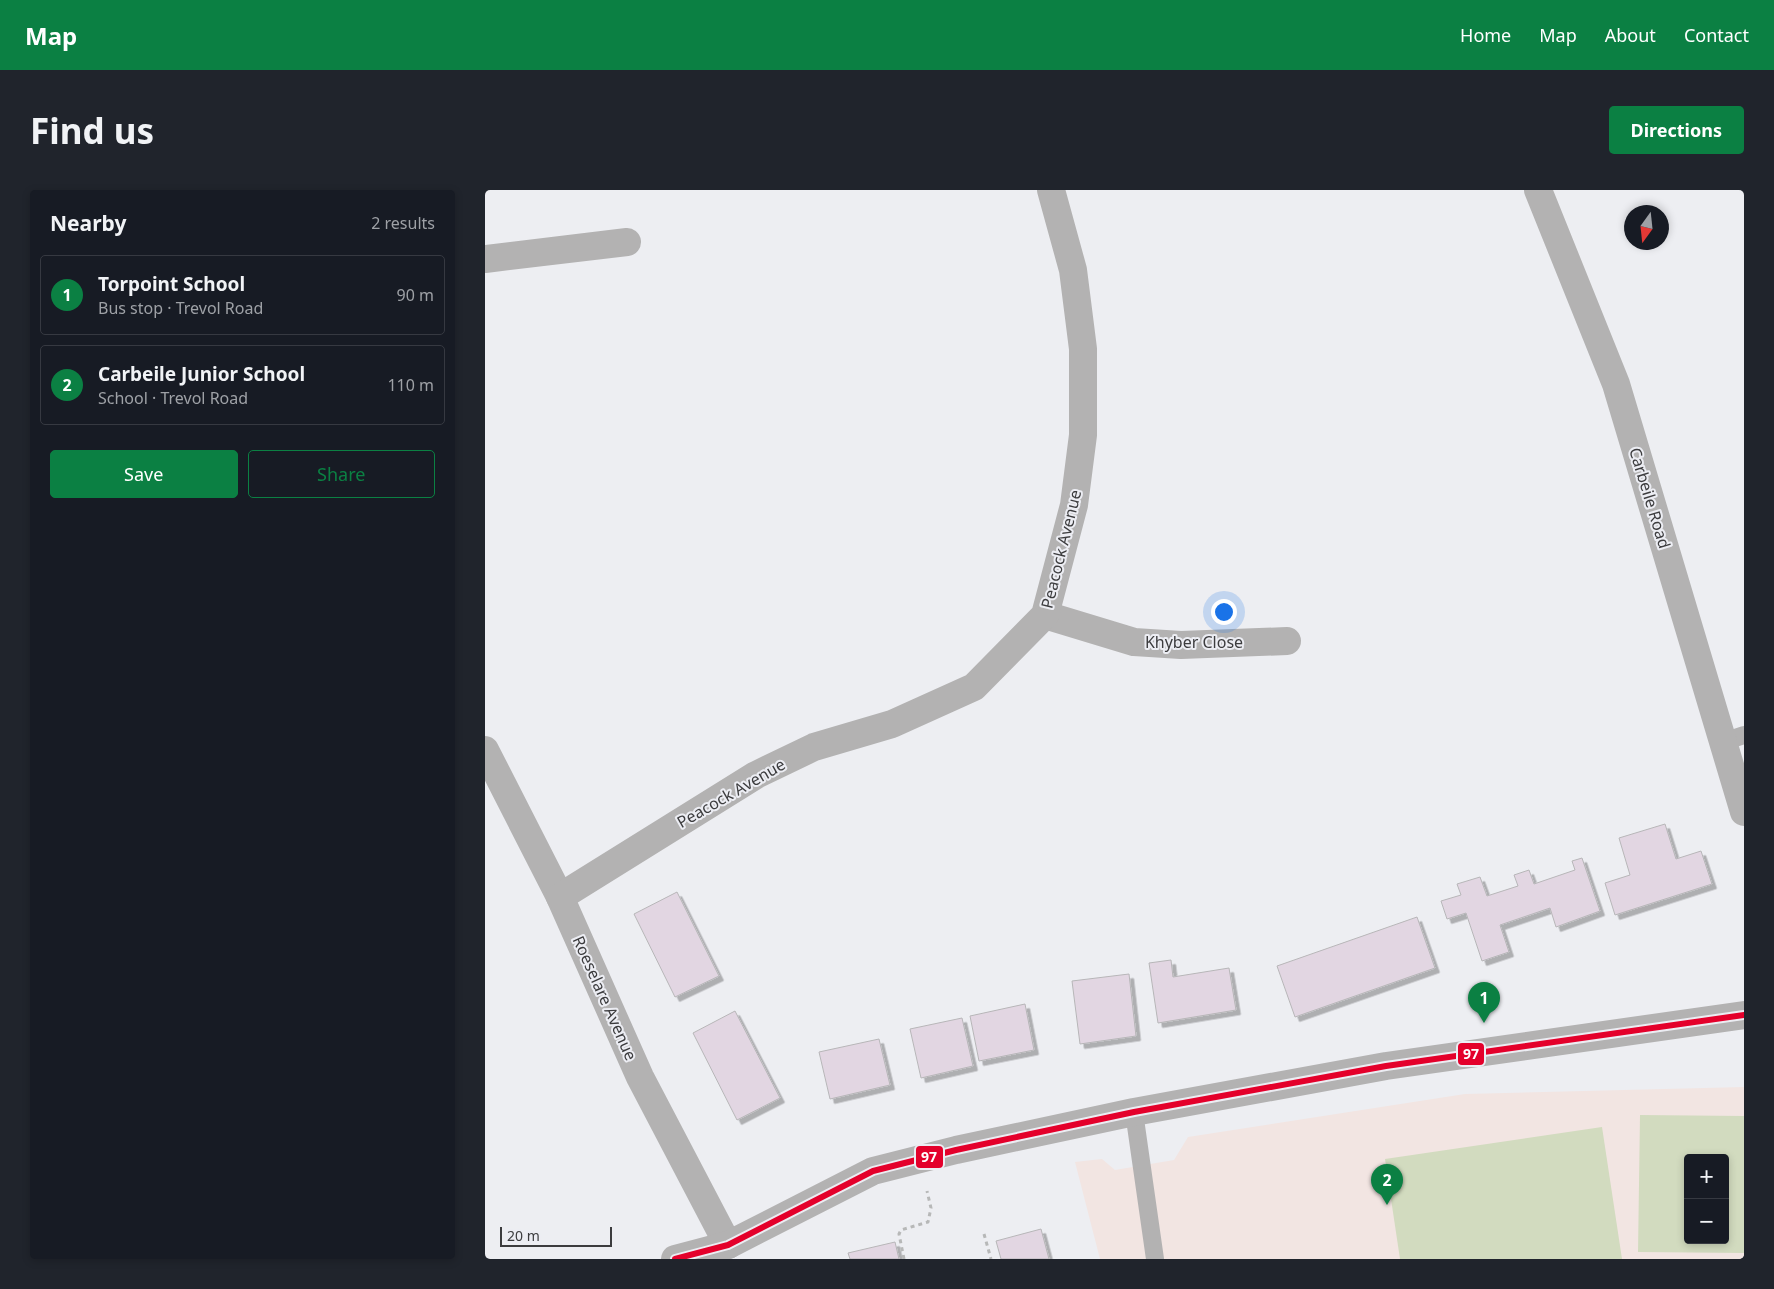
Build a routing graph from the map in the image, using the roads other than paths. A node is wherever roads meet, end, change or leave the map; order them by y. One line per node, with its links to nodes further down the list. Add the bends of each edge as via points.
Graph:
1 (1051, 190): 5 (street, Peacock Avenue, via 1073,270 1081,329 1083,435 1074,505)
2 (1538, 190): 7 (street, Carbeile Road, via 1616,384)
3 (627, 242): 4 (street)
4 (485, 259)
5 (1045, 615): 6 (street, Khyber Close, via 1134,642 1181,645); 10 (street, Peacock Avenue, via 975,687 892,724 814,747 757,775)
6 (1287, 641)
7 (1733, 738): 9 (street, Carbeile Road)
8 (485, 750): 10 (street, Roeselare Avenue)
9 (1744, 812)
10 (559, 897): 13 (street, Roeselare Avenue, via 640,1077)
11 (1744, 1015): 12 (street, via 1386,1066)
12 (1134, 1112): 13 (street, via 873,1171); 15 (lane)
13 (728, 1245): 14 (street)
14 (675, 1259)
15 (1155, 1259)

